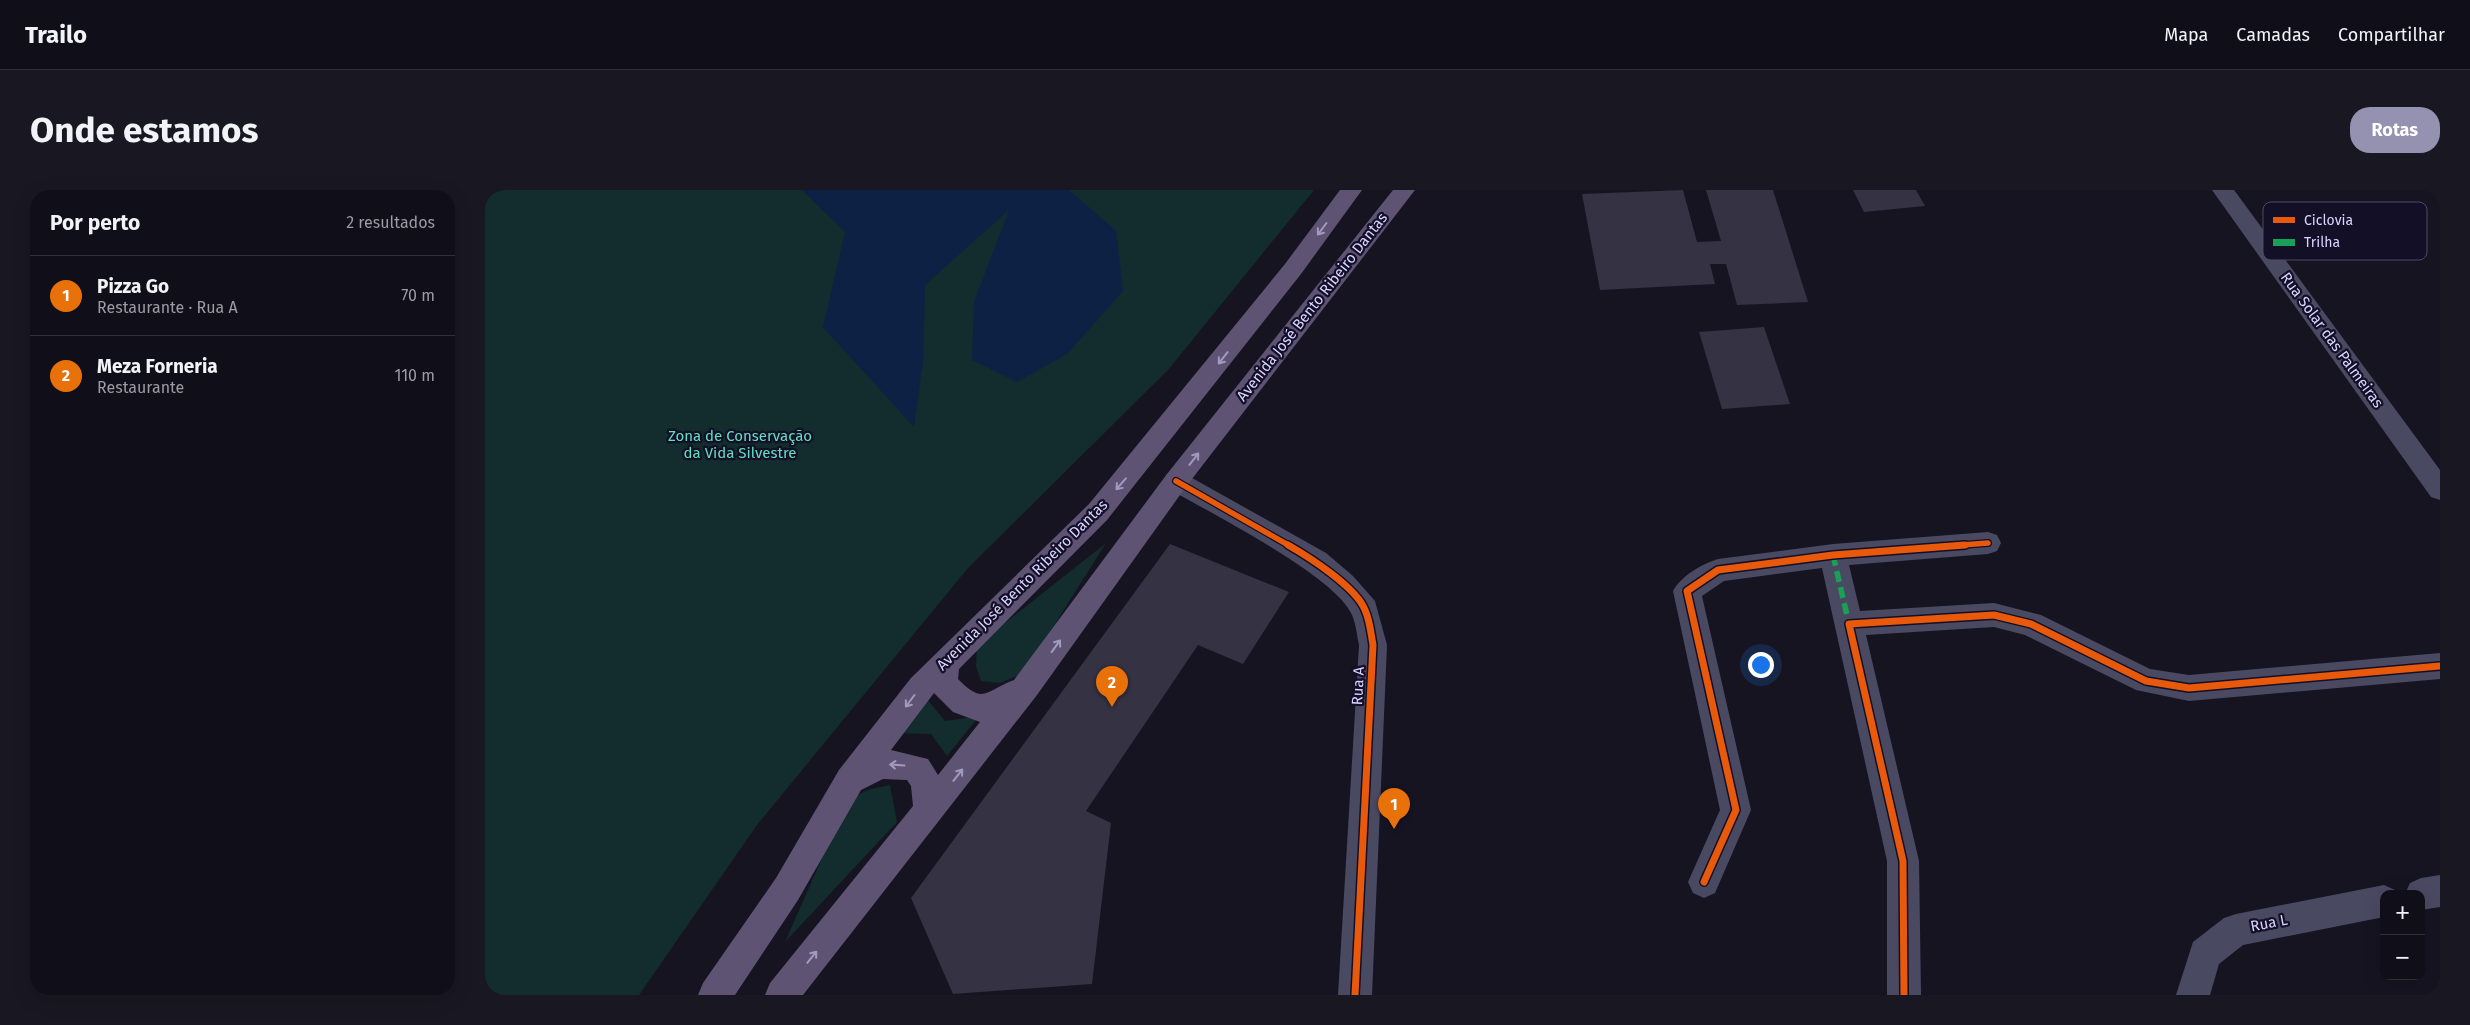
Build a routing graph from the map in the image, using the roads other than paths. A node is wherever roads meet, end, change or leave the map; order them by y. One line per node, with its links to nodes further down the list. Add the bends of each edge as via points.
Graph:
1 (1351, 190): 11 (main road, Avenida José Bento Ribeiro Dantas, one-way to 11, via 1293,269 1117,490)
2 (1404, 190): 6 (main road, Avenida José Bento Ribeiro Dantas, one-way to 2)
3 (2223, 190): 4 (street, Rua Solar das Palmeiras)
4 (2263, 245)
5 (2274, 260): 7 (street, Rua Solar das Palmeiras)
6 (1176, 481): 13 (main road, Avenida José Bento Ribeiro Dantas, one-way to 6); 22 (street, Rua A, via 1316,561 1365,609 1373,645)
7 (2440, 490)
8 (1988, 543): 9 (street)
9 (1833, 555): 10 (street); 16 (street, via 1719,570 1687,591 1737,810)
10 (1849, 624): 12 (street, via 1994,615 2031,624 2146,682 2189,688); 23 (street, via 1903,861)
11 (945, 663): 13 (main road, via 943,683 955,698 972,707 989,708); 14 (main road, Avenida José Bento Ribeiro Dantas, one-way to 14, via 921,687)
12 (2440, 666)
13 (1027, 686): 15 (main road, Avenida José Bento Ribeiro Dantas, one-way to 13)
14 (850, 780): 15 (main road, one-way to 14, via 926,782 917,769 900,764 873,765); 20 (main road, Avenida José Bento Ribeiro Dantas, via 787,889)
15 (929, 812): 21 (main road, Avenida José Bento Ribeiro Dantas, one-way to 15)
16 (1704, 882)
17 (2440, 891): 18 (street)
18 (2425, 893)
19 (2380, 902): 24 (street, Rua L, via 2235,930 2205,954)
20 (715, 995)
21 (782, 995)
22 (1355, 995)
23 (1905, 995)
24 (2193, 995)

